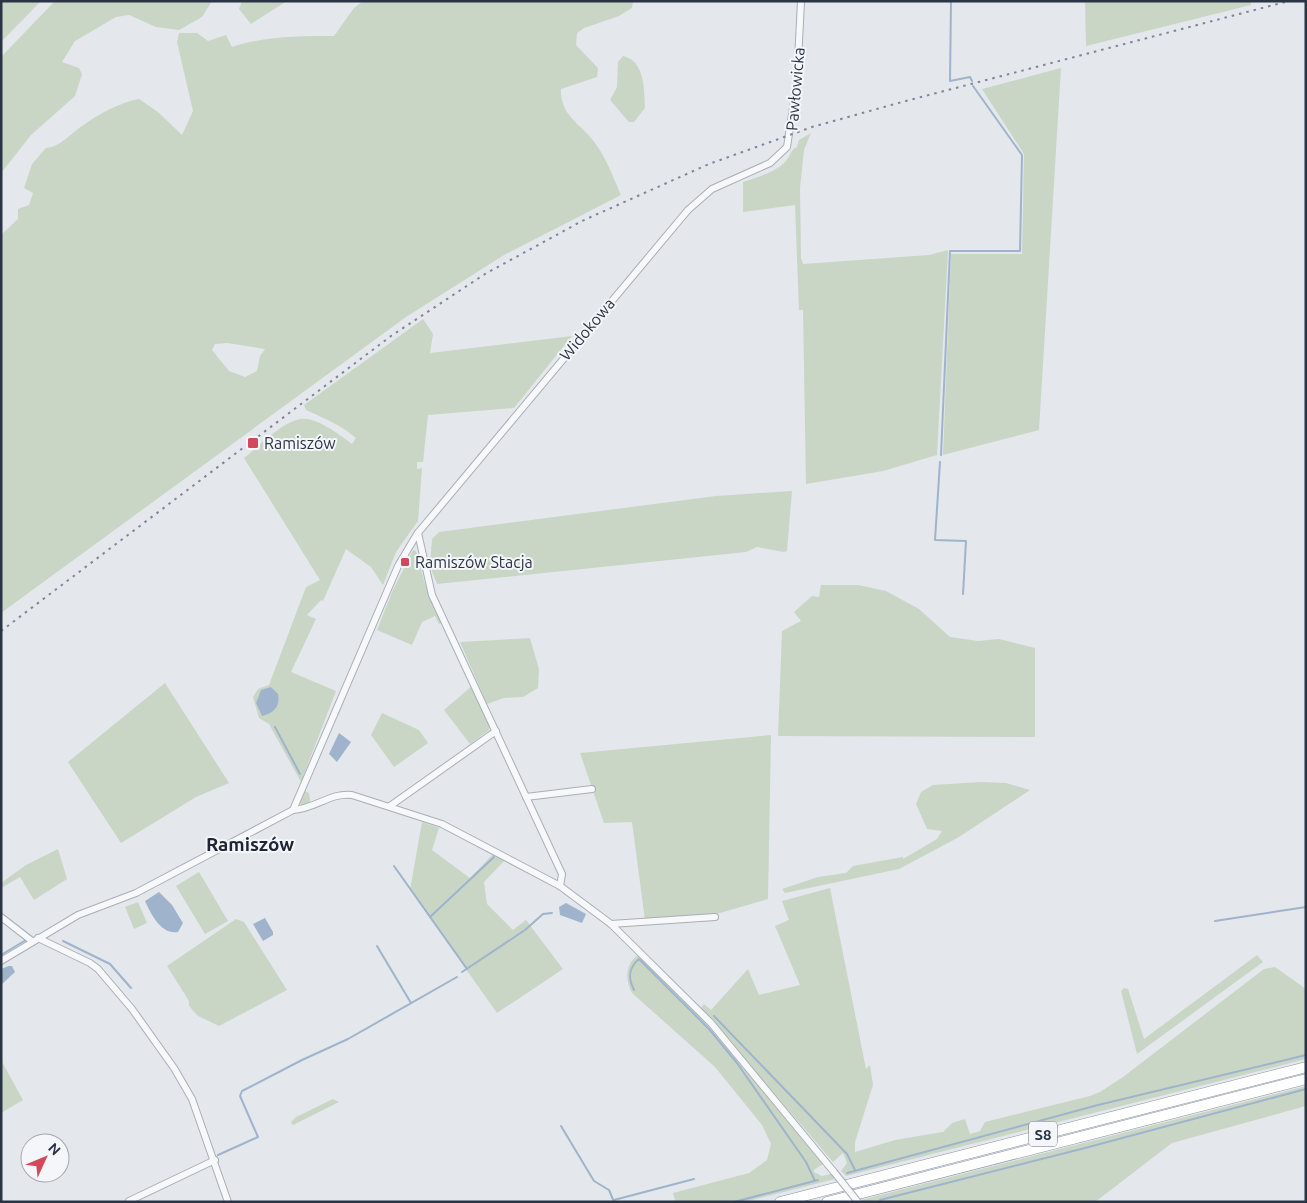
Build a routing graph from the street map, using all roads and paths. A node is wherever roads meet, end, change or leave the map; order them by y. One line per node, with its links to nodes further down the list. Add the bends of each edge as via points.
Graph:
1 (800, 1): 2 (street, Pawłowicka, via 798,66 790,140 782,154)
2 (765, 166): 3 (street, Widokowa, via 719,185 688,210)
3 (418, 533): 4 (street, via 432,595); 8 (street, Widokowa, via 398,566)
4 (496, 731): 6 (street); 7 (street)
5 (592, 790): 6 (street)
6 (526, 796): 9 (street, via 562,874)
7 (390, 806): 8 (street, via 344,794 305,810); 9 (street, via 442,824)
8 (294, 810): 13 (street, via 154,884 78,915)
9 (560, 886): 12 (street)
10 (1, 917): 13 (street)
11 (715, 917): 12 (street)
12 (611, 924): 22 (street, bridge, via 711,1023)
13 (35, 940): 14 (street); 17 (street, via 90,963 132,1009 186,1088)
14 (1, 960)
15 (1306, 1066): 20 (highway, S8)
16 (1306, 1079): 21 (highway, S8)
17 (215, 1160): 18 (street); 19 (street)
18 (129, 1202)
19 (228, 1202)
20 (780, 1202)
21 (826, 1202)
22 (858, 1202)

